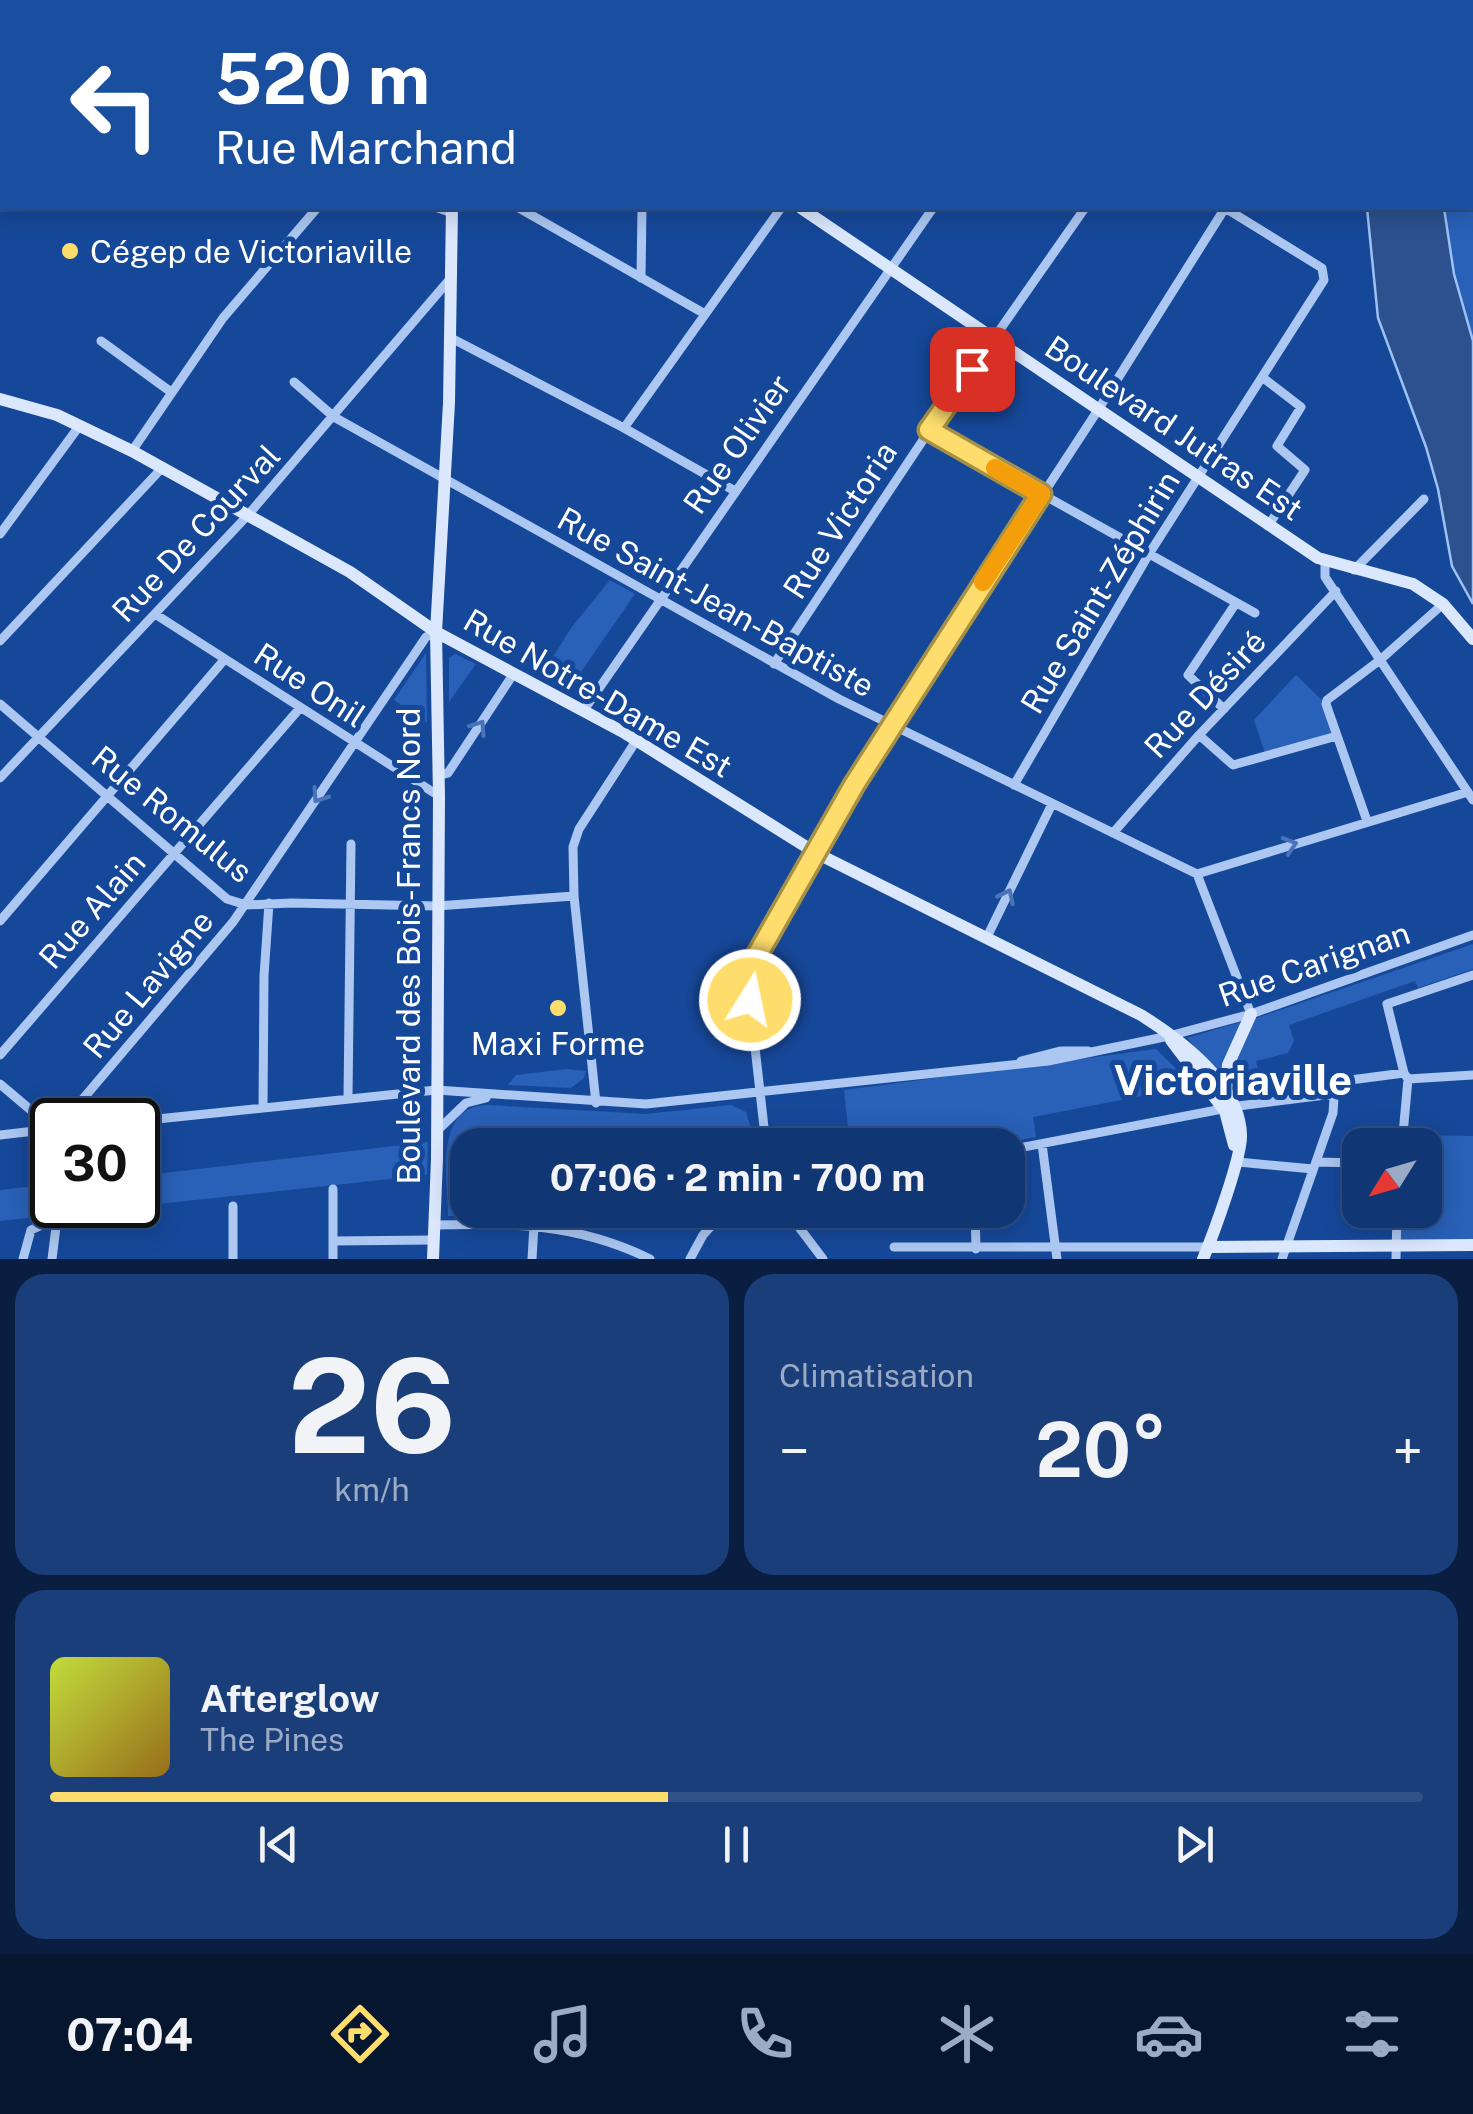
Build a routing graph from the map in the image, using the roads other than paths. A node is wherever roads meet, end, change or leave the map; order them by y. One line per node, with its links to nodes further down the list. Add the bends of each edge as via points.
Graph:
1 (316, 210): 24 (street, via 223,318)
2 (452, 210): 14 (street, Boulevard des Bois-Francs Nord)
3 (523, 210): 12 (street)
4 (542, 210): 12 (street)
5 (642, 210): 15 (street)
6 (780, 210): 17 (street)
7 (804, 210): 13 (street, Boulevard Jutras Est)
8 (932, 210): 13 (street, Rue Olivier)
9 (1085, 210): 20 (street, Rue Victoria)
10 (1224, 210): 26 (street)
11 (1228, 210): 22 (street, Rue Saint-Zéphirin, via 1326,274)
12 (542, 221): 15 (street)
13 (890, 268): 20 (street, Boulevard Jutras Est); 35 (street, Rue Olivier)
14 (452, 277): 16 (street, Boulevard des Bois-Francs Nord); 18 (street, Rue De Courval)
15 (641, 278): 17 (street)
16 (451, 314): 18 (street, via 440,308); 19 (street, Boulevard des Bois-Francs Nord)
17 (704, 314): 29 (street)
18 (422, 315): 27 (street, Rue De Courval)
19 (451, 338): 29 (street); 34 (street, Boulevard des Bois-Francs Nord)
20 (993, 338): 26 (street, Boulevard Jutras Est); 30 (street, Rue Victoria)
21 (100, 341): 24 (street)
22 (1262, 377): 33 (street, Rue Saint-Zéphirin); 39 (street, via 1301,409 1277,446 1305,473)
23 (294, 382): 27 (street, Rue Saint-Jean-Baptiste)
24 (171, 392): 31 (street)
25 (0, 399): 28 (street, Rue Notre-Dame Est)
26 (1098, 410): 33 (street, Boulevard Jutras Est); 36 (street)
27 (334, 417): 34 (street, Rue Saint-Jean-Baptiste); 38 (street, Rue De Courval)
28 (80, 425): 31 (street, Rue Notre-Dame Est); 40 (street)
29 (624, 428): 35 (street)
30 (929, 430): 36 (street); 55 (street, Rue Victoria)
31 (132, 451): 32 (street, Rue Notre-Dame Est)
32 (162, 468): 38 (street, Rue Notre-Dame Est); 52 (street)
33 (1198, 477): 39 (street, Boulevard Jutras Est); 41 (street, Rue Saint-Zéphirin)
34 (446, 480): 45 (street, Rue Saint-Jean-Baptiste); 50 (street, Boulevard des Bois-Francs Nord)
35 (735, 491): 45 (street, Rue Olivier)
36 (1041, 494): 41 (street); 61 (street)
37 (1424, 499): 43 (street)
38 (248, 516): 49 (street, Rue De Courval); 50 (street, Rue Notre-Dame Est, via 350,572)
39 (1268, 526): 42 (street, Boulevard Jutras Est)
40 (0, 534)
41 (1149, 554): 46 (street); 69 (street, Rue Saint-Zéphirin)
42 (1325, 561): 43 (street, Boulevard Jutras Est); 44 (street, via 1325,576)
43 (1354, 570): 47 (street, Boulevard Jutras Est, via 1414,584)
44 (1336, 591): 54 (street); 59 (street, Rue Désiré)
45 (660, 600): 55 (street, Rue Saint-Jean-Baptiste); 60 (street, Rue Olivier)
46 (1236, 603): 48 (street); 59 (street, via 1188,676)
47 (1443, 604): 51 (street, Boulevard Jutras Est); 54 (street)
48 (1255, 613)
49 (156, 614): 53 (street, Rue Onil); 64 (street, Rue De Courval)
50 (436, 632): 56 (street, Rue Notre-Dame Est); 66 (street, Rue Lavigne); 67 (street, Boulevard des Bois-Francs Nord)
51 (1473, 640)
52 (0, 641)
53 (224, 660): 58 (street, Rue Onil); 72 (street)
54 (1380, 660): 63 (street, via 1327,700); 71 (street)
55 (774, 664): 61 (street, Rue Saint-Jean-Baptiste)
56 (514, 673): 60 (street, Rue Notre-Dame Est); 67 (street, one-way to 56, via 448,773)
57 (0, 704): 64 (street, Rue Romulus)
58 (300, 708): 66 (street, Rue Onil); 77 (street, Rue Alain)
59 (1224, 709): 62 (street, Rue Désiré)
60 (584, 710): 65 (street, Rue Notre-Dame Est)
61 (891, 726): 69 (street, Rue Saint-Jean-Baptiste); 78 (street)
62 (1199, 734): 63 (street, via 1233,765); 75 (street, Rue Désiré)
63 (1337, 736): 74 (street)
64 (39, 738): 68 (street, Rue De Courval); 72 (street, Rue Romulus)
65 (636, 741): 78 (street, Rue Notre-Dame Est); 80 (street, via 579,829)
66 (355, 744): 70 (street, Rue Onil); 83 (street, Rue Lavigne, one-way to 83)
67 (439, 775): 70 (street, Boulevard des Bois-Francs Nord)
68 (0, 778)
69 (1014, 786): 73 (street, Rue Saint-Jean-Baptiste)
70 (439, 796): 84 (street, Boulevard des Bois-Francs Nord)
71 (1471, 796): 74 (street)
72 (108, 798): 77 (street, Rue Romulus); 85 (street)
73 (1052, 804): 75 (street, Rue Saint-Jean-Baptiste); 87 (street, one-way to 73)
74 (1367, 821): 79 (street, one-way to 74)
75 (1114, 833): 79 (street, Rue Saint-Jean-Baptiste)
76 (351, 844): 82 (street)
77 (174, 853): 83 (street, Rue Romulus, via 228,899); 91 (street, Rue Alain)
78 (816, 853): 87 (street, Rue Notre-Dame Est); 96 (street, via 750,970)
79 (1197, 874): 89 (street)
80 (574, 896): 84 (street, Rue Romulus); 102 (street)
81 (270, 903): 82 (street, Rue Romulus); 83 (street, Rue Romulus); 103 (street)
82 (351, 905): 84 (street, Rue Romulus); 101 (street)
83 (246, 906): 100 (street, Rue Lavigne)
84 (438, 906): 95 (street, Boulevard des Bois-Francs Nord)
85 (0, 921)
86 (1473, 935): 89 (street, Rue Carignan)
87 (987, 937): 90 (street, Rue Notre-Dame Est, via 1141,1014)
88 (1473, 975): 93 (street, via 1387,1004)
89 (1251, 1014): 90 (street, Rue Carignan); 97 (street, via 1228,1065)
90 (1170, 1036): 96 (street, Rue Carignan, via 1078,1057); 97 (street, via 1196,1055); 105 (street)
91 (0, 1055)
92 (1473, 1075): 93 (street)
93 (1406, 1076): 98 (street, via 1334,1082); 108 (street)
94 (0, 1084): 104 (street)
95 (436, 1090): 99 (street, Rue Carignan); 101 (street, Rue Carignan); 110 (street, Boulevard des Bois-Francs Nord)
96 (760, 1094): 102 (street, Rue Carignan); 107 (street)
97 (1226, 1094): 105 (street)
98 (1333, 1094): 105 (street); 116 (street)
99 (496, 1096): 102 (street, Rue Carignan); 110 (street, via 466,1104)
100 (84, 1098)
101 (348, 1098): 103 (street, Rue Carignan)
102 (596, 1102)
103 (263, 1108): 106 (street, Rue Carignan)
104 (30, 1109)
105 (1230, 1109): 112 (street); 114 (street, via 1241,1129)
106 (160, 1119)
107 (764, 1128)
108 (1403, 1128)
109 (30, 1131): 111 (street)
110 (436, 1132): 126 (street, Boulevard des Bois-Francs Nord)
111 (0, 1135)
112 (1042, 1144): 113 (street); 135 (street)
113 (1025, 1147)
114 (1238, 1162): 116 (street); 119 (street)
115 (1342, 1164): 116 (street)
116 (1315, 1166): 132 (street)
117 (334, 1189): 127 (street)
118 (233, 1206): 138 (street)
119 (1214, 1225): 129 (street); 134 (street)
120 (484, 1228): 126 (street)
121 (534, 1228): 141 (street)
122 (553, 1228): 142 (street)
123 (709, 1228): 143 (street)
124 (799, 1228): 144 (street)
125 (975, 1228): 131 (street)
126 (434, 1232): 127 (street); 140 (street, Boulevard des Bois-Francs Nord)
127 (334, 1241): 139 (street)
128 (1473, 1245): 133 (street)
129 (1234, 1246): 132 (street); 134 (street)
130 (894, 1248): 131 (street)
131 (976, 1248): 135 (street)
132 (1284, 1252): 133 (street)
133 (1396, 1252)
134 (1206, 1253): 135 (street)
135 (1056, 1254)
136 (23, 1259): 137 (street, via 32,1230 49,1222 56,1227)
137 (52, 1259)
138 (232, 1259)
139 (334, 1259)
140 (433, 1259)
141 (532, 1259)
142 (650, 1259)
143 (690, 1259)
144 (822, 1259)

